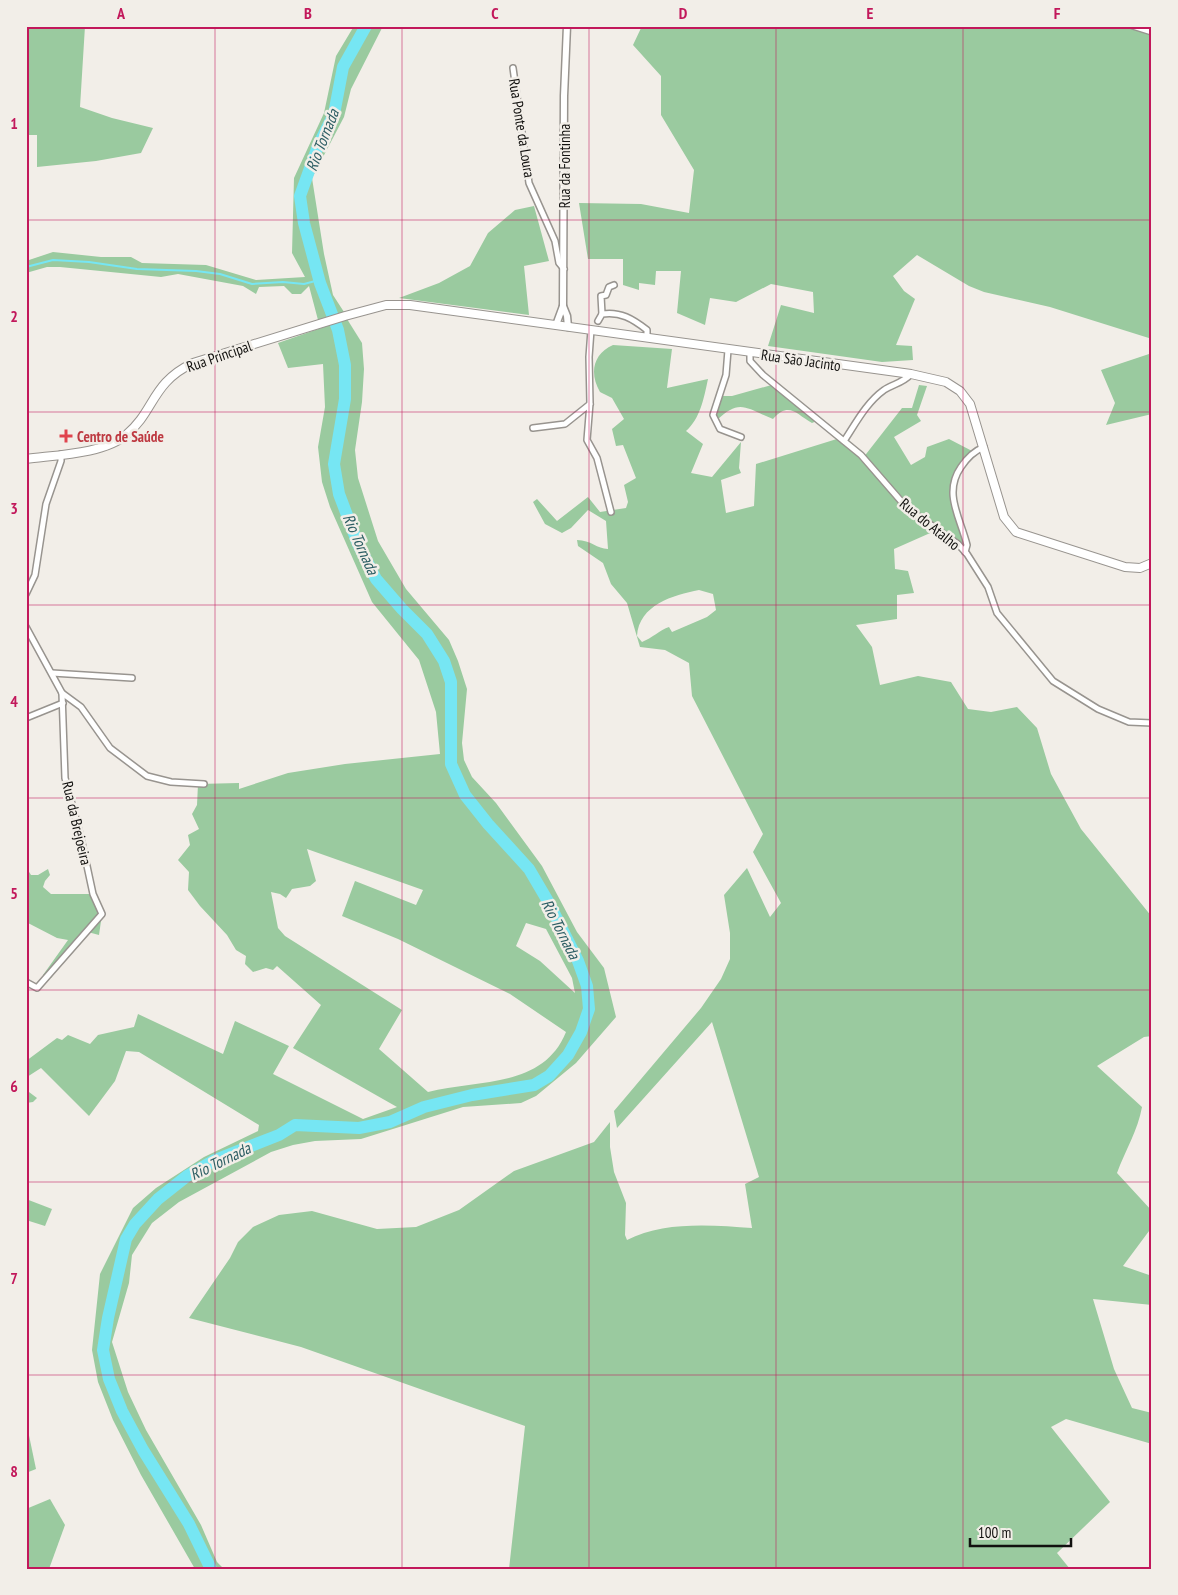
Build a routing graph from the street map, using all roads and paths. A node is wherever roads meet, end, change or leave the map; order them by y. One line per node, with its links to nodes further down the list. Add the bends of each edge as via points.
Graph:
1 (566, 26): 5 (street, Rua da Fontinha)
2 (1133, 26): 3 (street)
3 (1152, 32)
4 (513, 68): 5 (street, Rua Ponte da Loura, via 529,183)
5 (564, 269): 7 (street, Rua da Fontinha)
6 (614, 285): 8 (street, via 601,296)
7 (564, 306): 11 (street, Rua da Fontinha); 12 (street, Rua da Fontinha)
8 (602, 314): 10 (street); 14 (street, via 624,315 638,322 648,330)
9 (345, 316): 11 (main road, Rua São Jacinto, via 402,304); 23 (main road, Rua Principal, via 187,366 161,386 125,436 105,446)
10 (598, 321)
11 (556, 325): 12 (main road, Rua São Jacinto)
12 (568, 327): 13 (main road, Rua São Jacinto)
13 (591, 330): 14 (main road, Rua São Jacinto); 18 (street, via 588,357)
14 (647, 338): 15 (main road, Rua São Jacinto)
15 (728, 350): 16 (main road, Rua São Jacinto); 20 (street, via 726,375 713,415 720,428)
16 (750, 353): 17 (main road, Rua São Jacinto); 21 (street, Rua do Atalho, via 750,361 763,375)
17 (911, 374): 21 (street, via 871,401); 22 (main road, Rua São Jacinto, via 938,380 960,390 975,413)
18 (590, 403): 19 (street, via 565,424); 25 (street, via 587,440 597,458)
19 (533, 428)
20 (741, 437)
21 (844, 441): 26 (street, Rua do Atalho, via 861,455 907,508)
22 (985, 447): 26 (street, via 964,461 952,486 952,501 967,545); 27 (main road, Rua São Jacinto, via 1004,517 1016,532 1125,567 1140,568)
23 (61, 454): 24 (main road, Rua Principal); 28 (street, via 62,461 42,521 35,575)
24 (26, 460)
25 (611, 512)
26 (965, 552): 35 (street, Rua do Atalho, via 988,587 997,613 1053,681 1129,722)
27 (1152, 563)
28 (26, 594)
29 (26, 627): 30 (street, Rua da Brejoeira)
30 (52, 673): 31 (street); 32 (street, Rua da Brejoeira)
31 (132, 678)
32 (62, 693): 33 (street, Rua da Brejoeira); 36 (street, via 81,707 110,748 147,776 171,782)
33 (63, 703): 34 (street); 37 (street, Rua da Brejoeira, via 65,778 93,894 102,914 38,988)
34 (26, 718)
35 (1152, 723)
36 (204, 784)
37 (26, 982)

